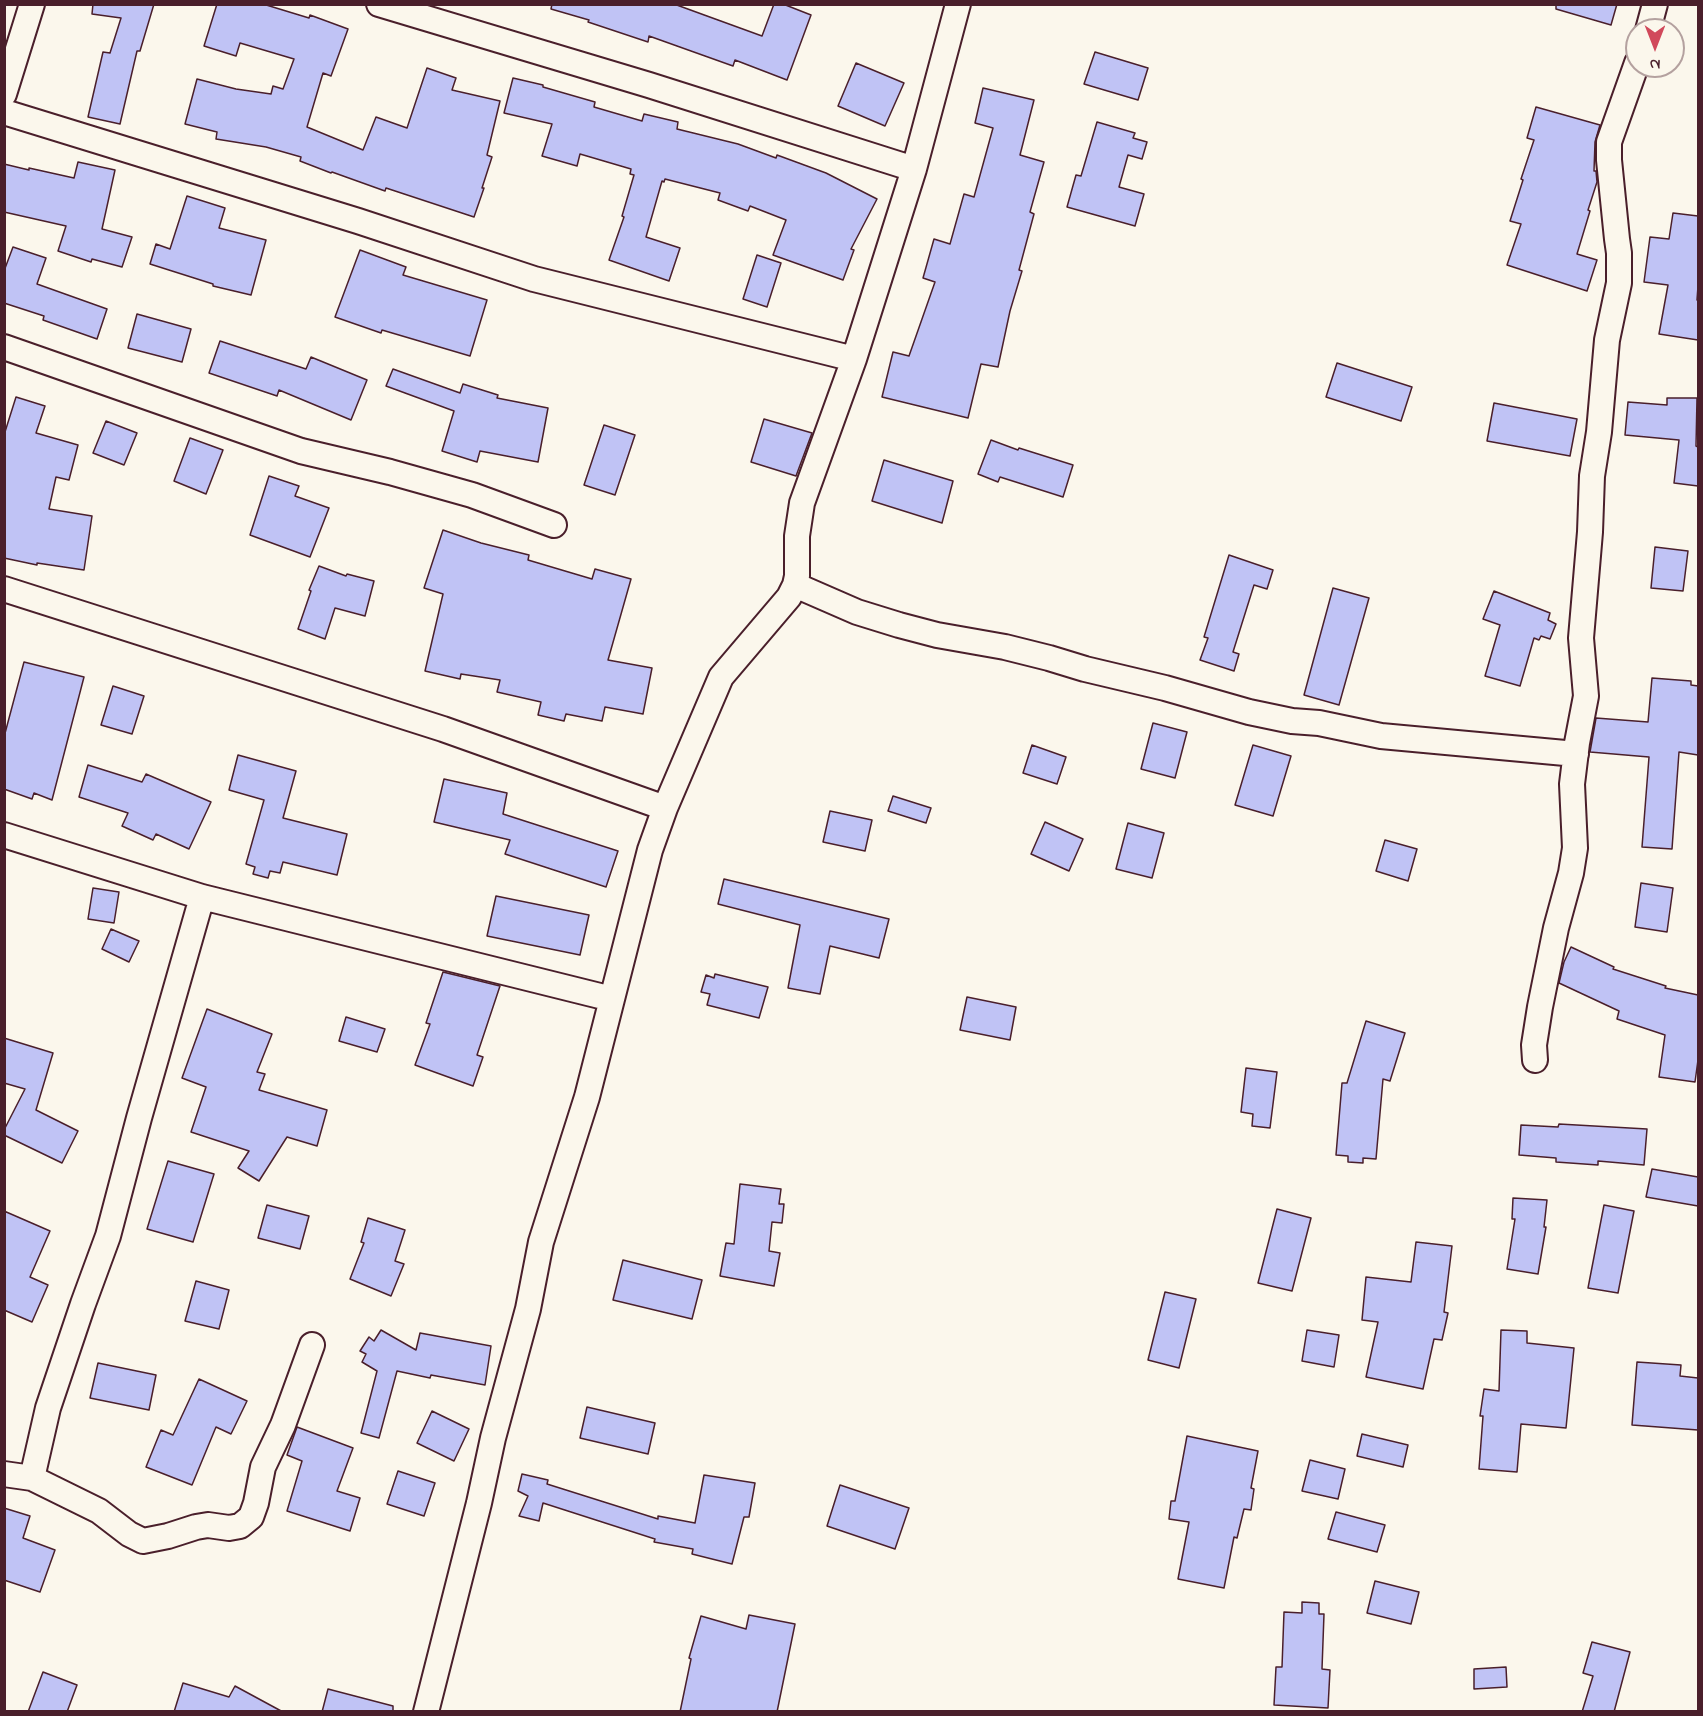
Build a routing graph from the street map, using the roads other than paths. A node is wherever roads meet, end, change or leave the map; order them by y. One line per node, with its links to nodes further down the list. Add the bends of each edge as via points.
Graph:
1 (32, 4): 5 (street)
2 (379, 4): 7 (street)
3 (958, 4): 7 (street)
4 (1632, 78): 13 (street, via 1609,142 1619,283 1607,340 1592,476 1581,638 1586,696)
5 (4, 94)
6 (4, 112): 9 (street, via 534,279)
7 (914, 169): 9 (street)
8 (4, 347): 10 (street, via 301,451 472,495)
9 (854, 359): 11 (street, via 802,503)
10 (554, 525)
11 (795, 585): 13 (street, via 857,612 918,630 1049,658 1249,712 1381,736); 14 (street, via 721,677)
12 (4, 589): 14 (street, via 443,729)
13 (1576, 754): 18 (street, via 1572,784 1575,848 1540,1007)
14 (665, 808): 17 (street, via 650,850)
15 (4, 835): 16 (street)
16 (202, 897): 17 (street); 21 (street, via 108,1236 48,1408)
17 (612, 999): 22 (street, via 587,1097 541,1242 528,1309)
18 (1535, 1060)
19 (312, 1345): 21 (street, via 263,1467 251,1517 240,1526 208,1525 143,1541 99,1511)
20 (4, 1474): 21 (street)
21 (32, 1478)
22 (426, 1712)

